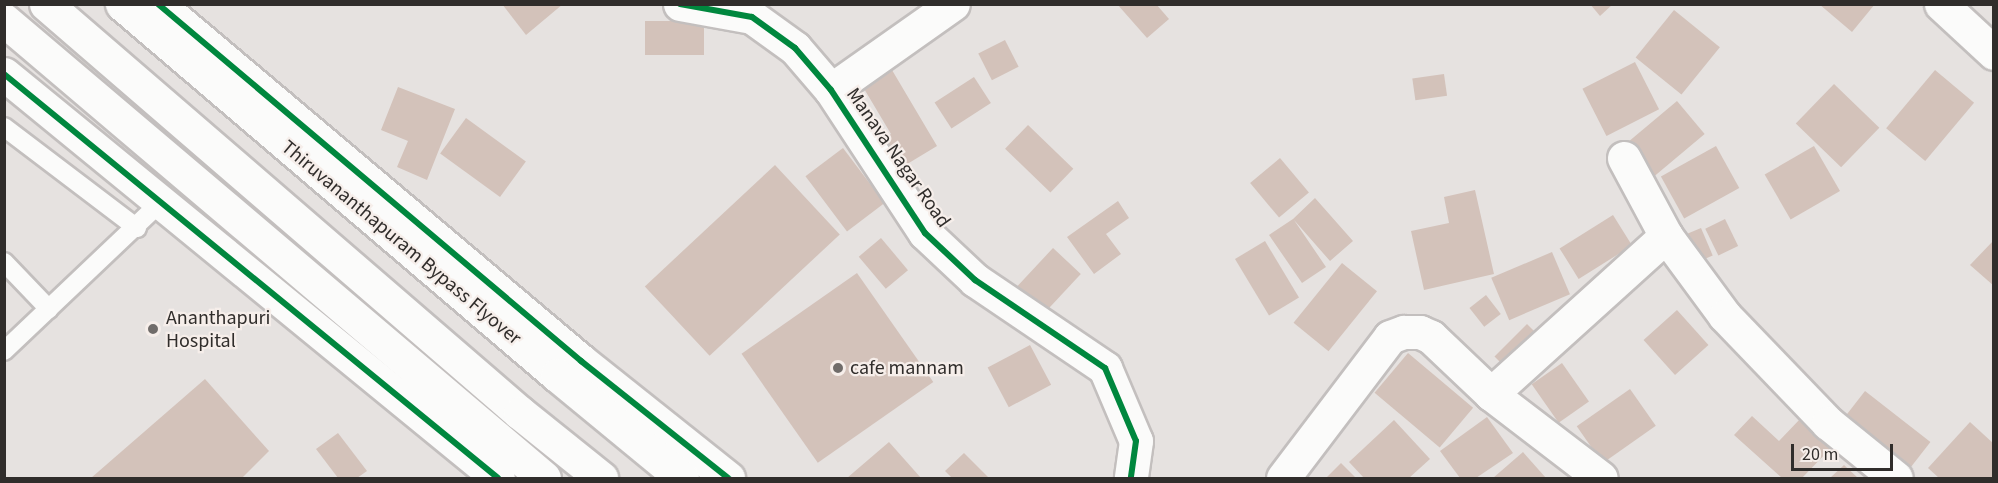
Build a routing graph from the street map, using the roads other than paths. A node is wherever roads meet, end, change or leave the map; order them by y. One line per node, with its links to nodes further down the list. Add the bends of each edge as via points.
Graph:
1 (46, 4): 22 (main road)
2 (122, 4): 23 (main road, Thiruvananthapuram Bypass Flyover)
3 (158, 4): 24 (main road, via 582,361)
4 (680, 4): 10 (main road, Manava Nagar Road, via 752,17 795,48)
5 (953, 4): 10 (main road)
6 (1941, 4): 8 (main road)
7 (4, 20): 21 (main road)
8 (1994, 53)
9 (4, 74): 13 (main road)
10 (831, 90): 25 (main road, Manava Nagar Road, via 925,233 975,280 1105,368 1136,441)
11 (4, 127): 14 (lane)
12 (1624, 158): 15 (main road)
13 (161, 202): 14 (lane); 20 (main road)
14 (137, 228): 17 (lane)
15 (1666, 236): 19 (main road); 28 (main road, via 1725,316 1828,423)
16 (4, 262): 17 (lane)
17 (50, 309): 18 (lane)
18 (4, 351)
19 (1491, 394): 26 (main road, via 1431,337 1404,332 1390,337); 27 (main road)
20 (498, 478)
21 (543, 478)
22 (601, 478)
23 (682, 478)
24 (728, 478)
25 (1131, 478)
26 (1283, 478)
27 (1601, 478)
28 (1896, 478)

